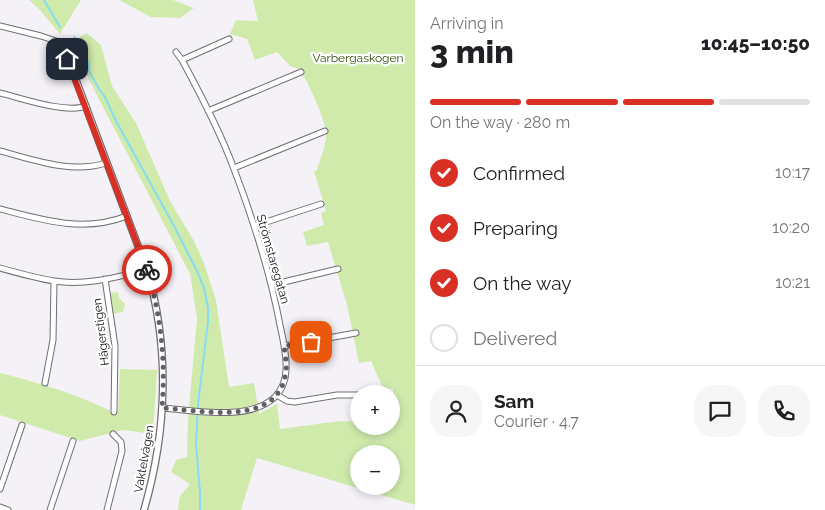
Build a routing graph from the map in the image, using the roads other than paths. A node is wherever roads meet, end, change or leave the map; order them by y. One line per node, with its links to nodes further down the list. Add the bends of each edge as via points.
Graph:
1 (0, 26): 3 (street, Vaktelvägen)
2 (229, 39): 5 (street)
3 (62, 43): 8 (street, Vaktelvägen)
4 (176, 52): 5 (street, Strömstaregatan)
5 (182, 60): 9 (street, Strömstaregatan)
6 (301, 72): 9 (street)
7 (0, 93): 8 (street, via 64,108)
8 (86, 106): 12 (street, Vaktelvägen)
9 (208, 111): 13 (street, Strömstaregatan)
10 (325, 131): 13 (street)
11 (0, 151): 12 (street, via 62,166 85,167)
12 (106, 163): 16 (street, Vaktelvägen)
13 (234, 168): 17 (street, Strömstaregatan)
14 (321, 204): 17 (street)
15 (0, 209): 16 (street, via 72,225)
16 (127, 216): 20 (street, Vaktelvägen)
17 (254, 226): 23 (street, Strömstaregatan)
18 (0, 269): 22 (street)
19 (338, 269): 23 (street)
20 (147, 270): 21 (street); 29 (street, Vaktelvägen, via 161,332)
21 (105, 278): 22 (street); 30 (street, Hägerstigen, via 116,352)
22 (54, 281): 26 (street, via 53,335)
23 (271, 285): 25 (street, Strömstaregatan)
24 (356, 333): 25 (street)
25 (284, 346): 27 (street, Strömstaregatan, via 286,377)
26 (45, 383)
27 (277, 394): 28 (street, via 295,402); 29 (street, via 267,404 250,410)
28 (350, 395)
29 (162, 408): 39 (street, Vaktelvägen, via 154,470)
30 (114, 412)
31 (22, 425): 34 (street)
32 (113, 434): 38 (street, via 121,442 122,451)
33 (73, 441): 37 (street)
34 (0, 489)
35 (0, 507): 36 (street)
36 (8, 510)
37 (50, 510)
38 (107, 510)
39 (144, 510)

